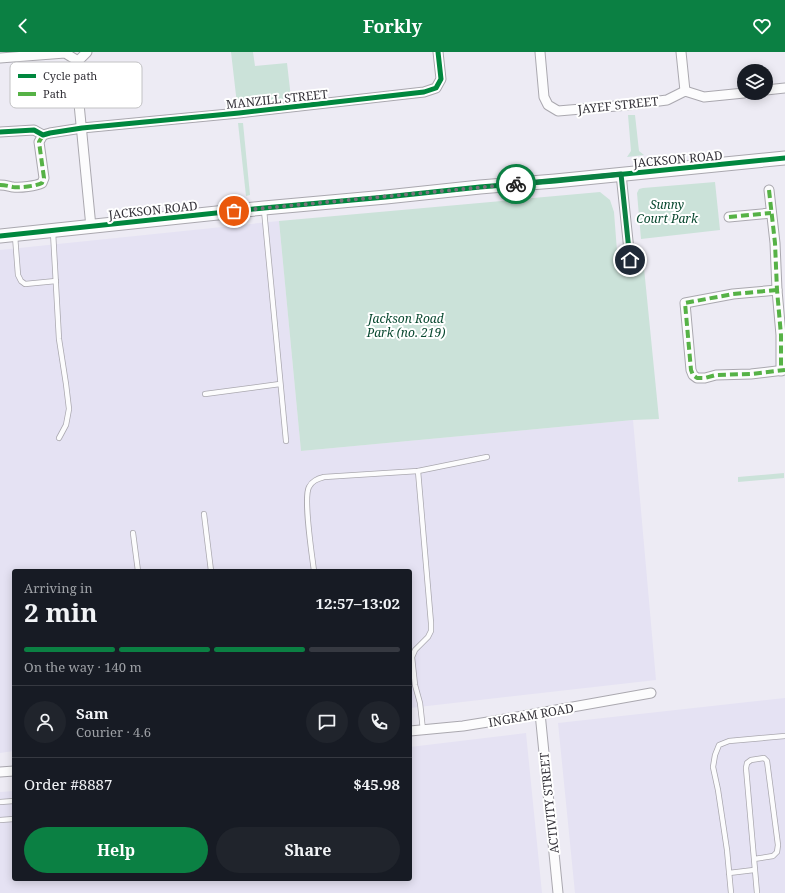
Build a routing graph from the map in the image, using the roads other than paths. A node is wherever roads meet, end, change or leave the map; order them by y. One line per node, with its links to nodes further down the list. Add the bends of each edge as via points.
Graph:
1 (87, 52): 6 (street)
2 (438, 52): 12 (street, MANZILL STREET, via 441,79 436,88 424,92)
3 (540, 52): 9 (street, JAYEF STREET, via 544,97 548,105 558,111 667,100)
4 (681, 52): 9 (street)
5 (0, 58): 6 (street, via 65,53)
6 (78, 61)
7 (785, 88): 8 (street)
8 (773, 89)
9 (685, 91): 10 (street, via 704,97)
10 (737, 94)
11 (80, 108): 12 (street)
12 (82, 128): 14 (street, MANZILL STREET); 22 (street)
13 (0, 132): 14 (street, via 34,130)
14 (43, 136): 17 (street, via 40,142 44,178 42,183 14,187)
15 (785, 158): 16 (street, JACKSON ROAD)
16 (621, 174): 19 (street, JACKSON ROAD); 26 (street)
17 (0, 185)
18 (769, 190): 20 (street)
19 (264, 208): 22 (street, JACKSON ROAD); 30 (lane)
20 (771, 213): 21 (street); 28 (street)
21 (729, 217)
22 (91, 227): 23 (street, JACKSON ROAD)
23 (53, 230): 24 (street, JACKSON ROAD); 27 (lane)
24 (15, 234): 25 (street, JACKSON ROAD); 27 (lane, via 18,275 21,281 25,284)
25 (0, 236)
26 (630, 260)
27 (56, 281): 32 (lane, via 59,339 69,409)
28 (777, 290): 29 (street); 29 (street, via 733,294 685,303 691,370 697,378)
29 (783, 371)
30 (280, 384): 31 (lane); 33 (lane)
31 (205, 394)
32 (60, 438)
33 (286, 441)
34 (486, 457): 35 (lane)
35 (418, 471): 40 (lane, via 324,477 313,481 308,488 306,500); 41 (lane, via 431,623 428,637 415,650 412,657)
36 (204, 514): 39 (lane)
37 (133, 533): 38 (lane)
38 (138, 569)
39 (211, 569)
40 (314, 569)
41 (416, 689): 42 (lane); 45 (lane)
42 (412, 690)
43 (652, 693): 44 (street, INGRAM ROAD)
44 (540, 713): 45 (street, INGRAM ROAD); 57 (street, ACTIVITY STREET)
45 (423, 730): 46 (street, INGRAM ROAD)
46 (412, 732)
47 (785, 736): 56 (lane, via 729,741 719,746 715,754 714,767)
48 (12, 771): 49 (street)
49 (0, 772)
50 (12, 801): 51 (lane)
51 (0, 802)
52 (12, 819): 53 (lane)
53 (0, 820)
54 (754, 859): 54 (lane, via 773,856 778,845 767,761 764,758 751,760 746,768); 55 (lane)
55 (754, 870): 56 (lane); 59 (lane)
56 (729, 873): 58 (lane)
57 (558, 893)
58 (731, 893)
59 (757, 893)

